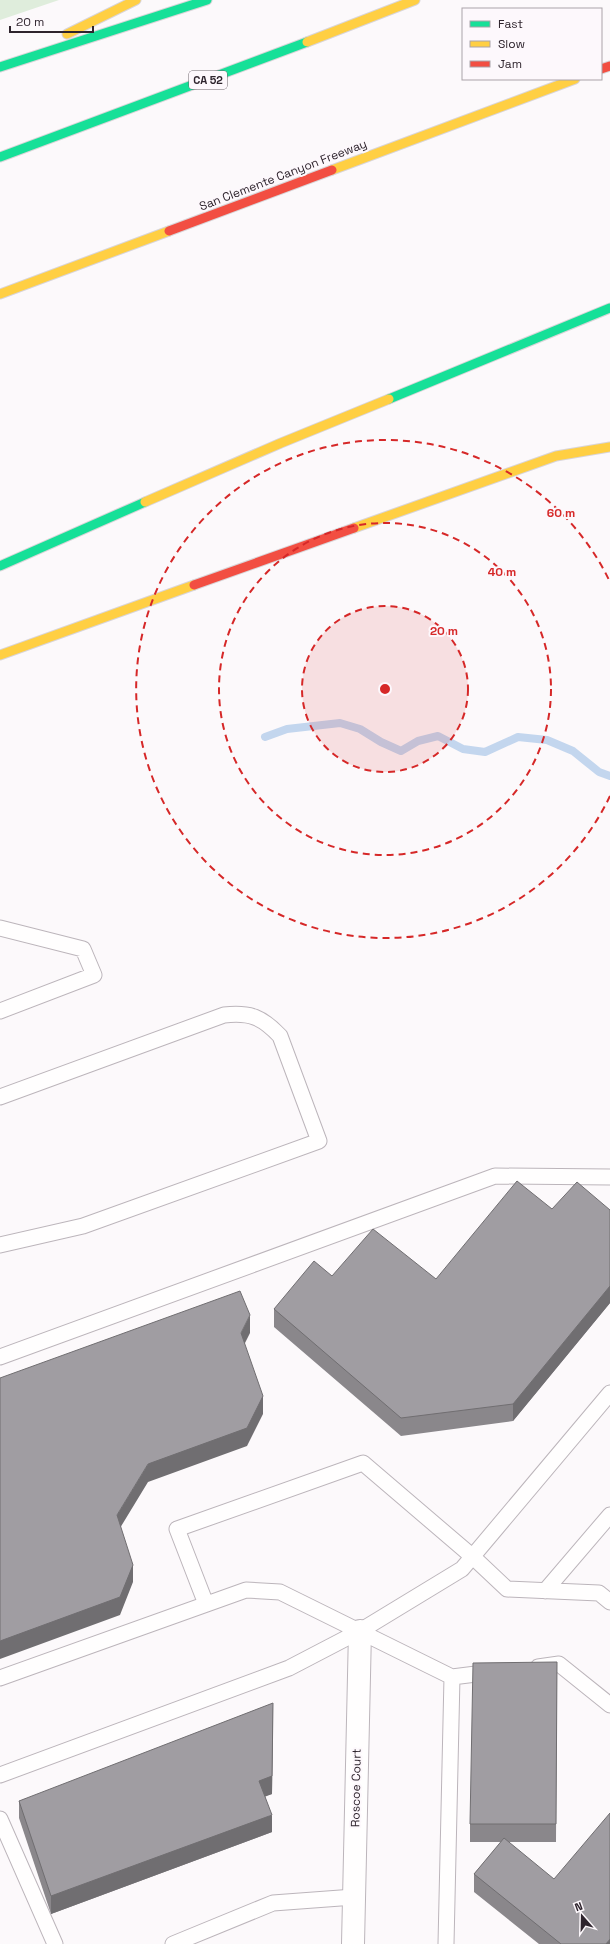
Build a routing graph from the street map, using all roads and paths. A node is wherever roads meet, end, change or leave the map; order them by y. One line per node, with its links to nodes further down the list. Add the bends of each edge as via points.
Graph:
1 (136, 0): 4 (highway)
2 (207, 0): 4 (highway)
3 (415, 0): 6 (highway, CA 52, via 247,66)
4 (0, 67)
5 (572, 80): 7 (highway, San Clemente Canyon Freeway)
6 (0, 157)
7 (0, 294)
8 (610, 308): 10 (highway, via 281,443)
9 (610, 447): 11 (highway, via 556,456)
10 (0, 566)
11 (0, 655)
12 (0, 928): 13 (lane, via 83,949 94,975)
13 (0, 1011)
14 (0, 1097): 16 (lane, via 224,1015 240,1013 256,1016 280,1036 319,1141 83,1226)
15 (610, 1177): 17 (lane, via 495,1176)
16 (0, 1245)
17 (0, 1357)
18 (610, 1393): 20 (lane)
19 (610, 1515): 21 (lane)
20 (473, 1557): 21 (lane, via 507,1589); 23 (lane, via 363,1463 177,1529); 24 (lane, via 462,1569)
21 (545, 1591): 22 (lane, via 599,1593)
22 (610, 1602)
23 (206, 1604): 24 (lane, via 246,1590 280,1592); 28 (lane)
24 (360, 1631): 27 (lane); 30 (lane, via 289,1668); 32 (street, Roscoe Court)
25 (520, 1669): 29 (lane, via 559,1664)
26 (505, 1671): 27 (lane)
27 (452, 1677): 36 (lane)
28 (0, 1678)
29 (610, 1705)
30 (0, 1775)
31 (0, 1819): 33 (lane)
32 (354, 1897): 34 (lane, via 273,1903); 35 (street, Roscoe Court)
33 (55, 1944)
34 (173, 1944)
35 (353, 1944)
36 (446, 1944)

